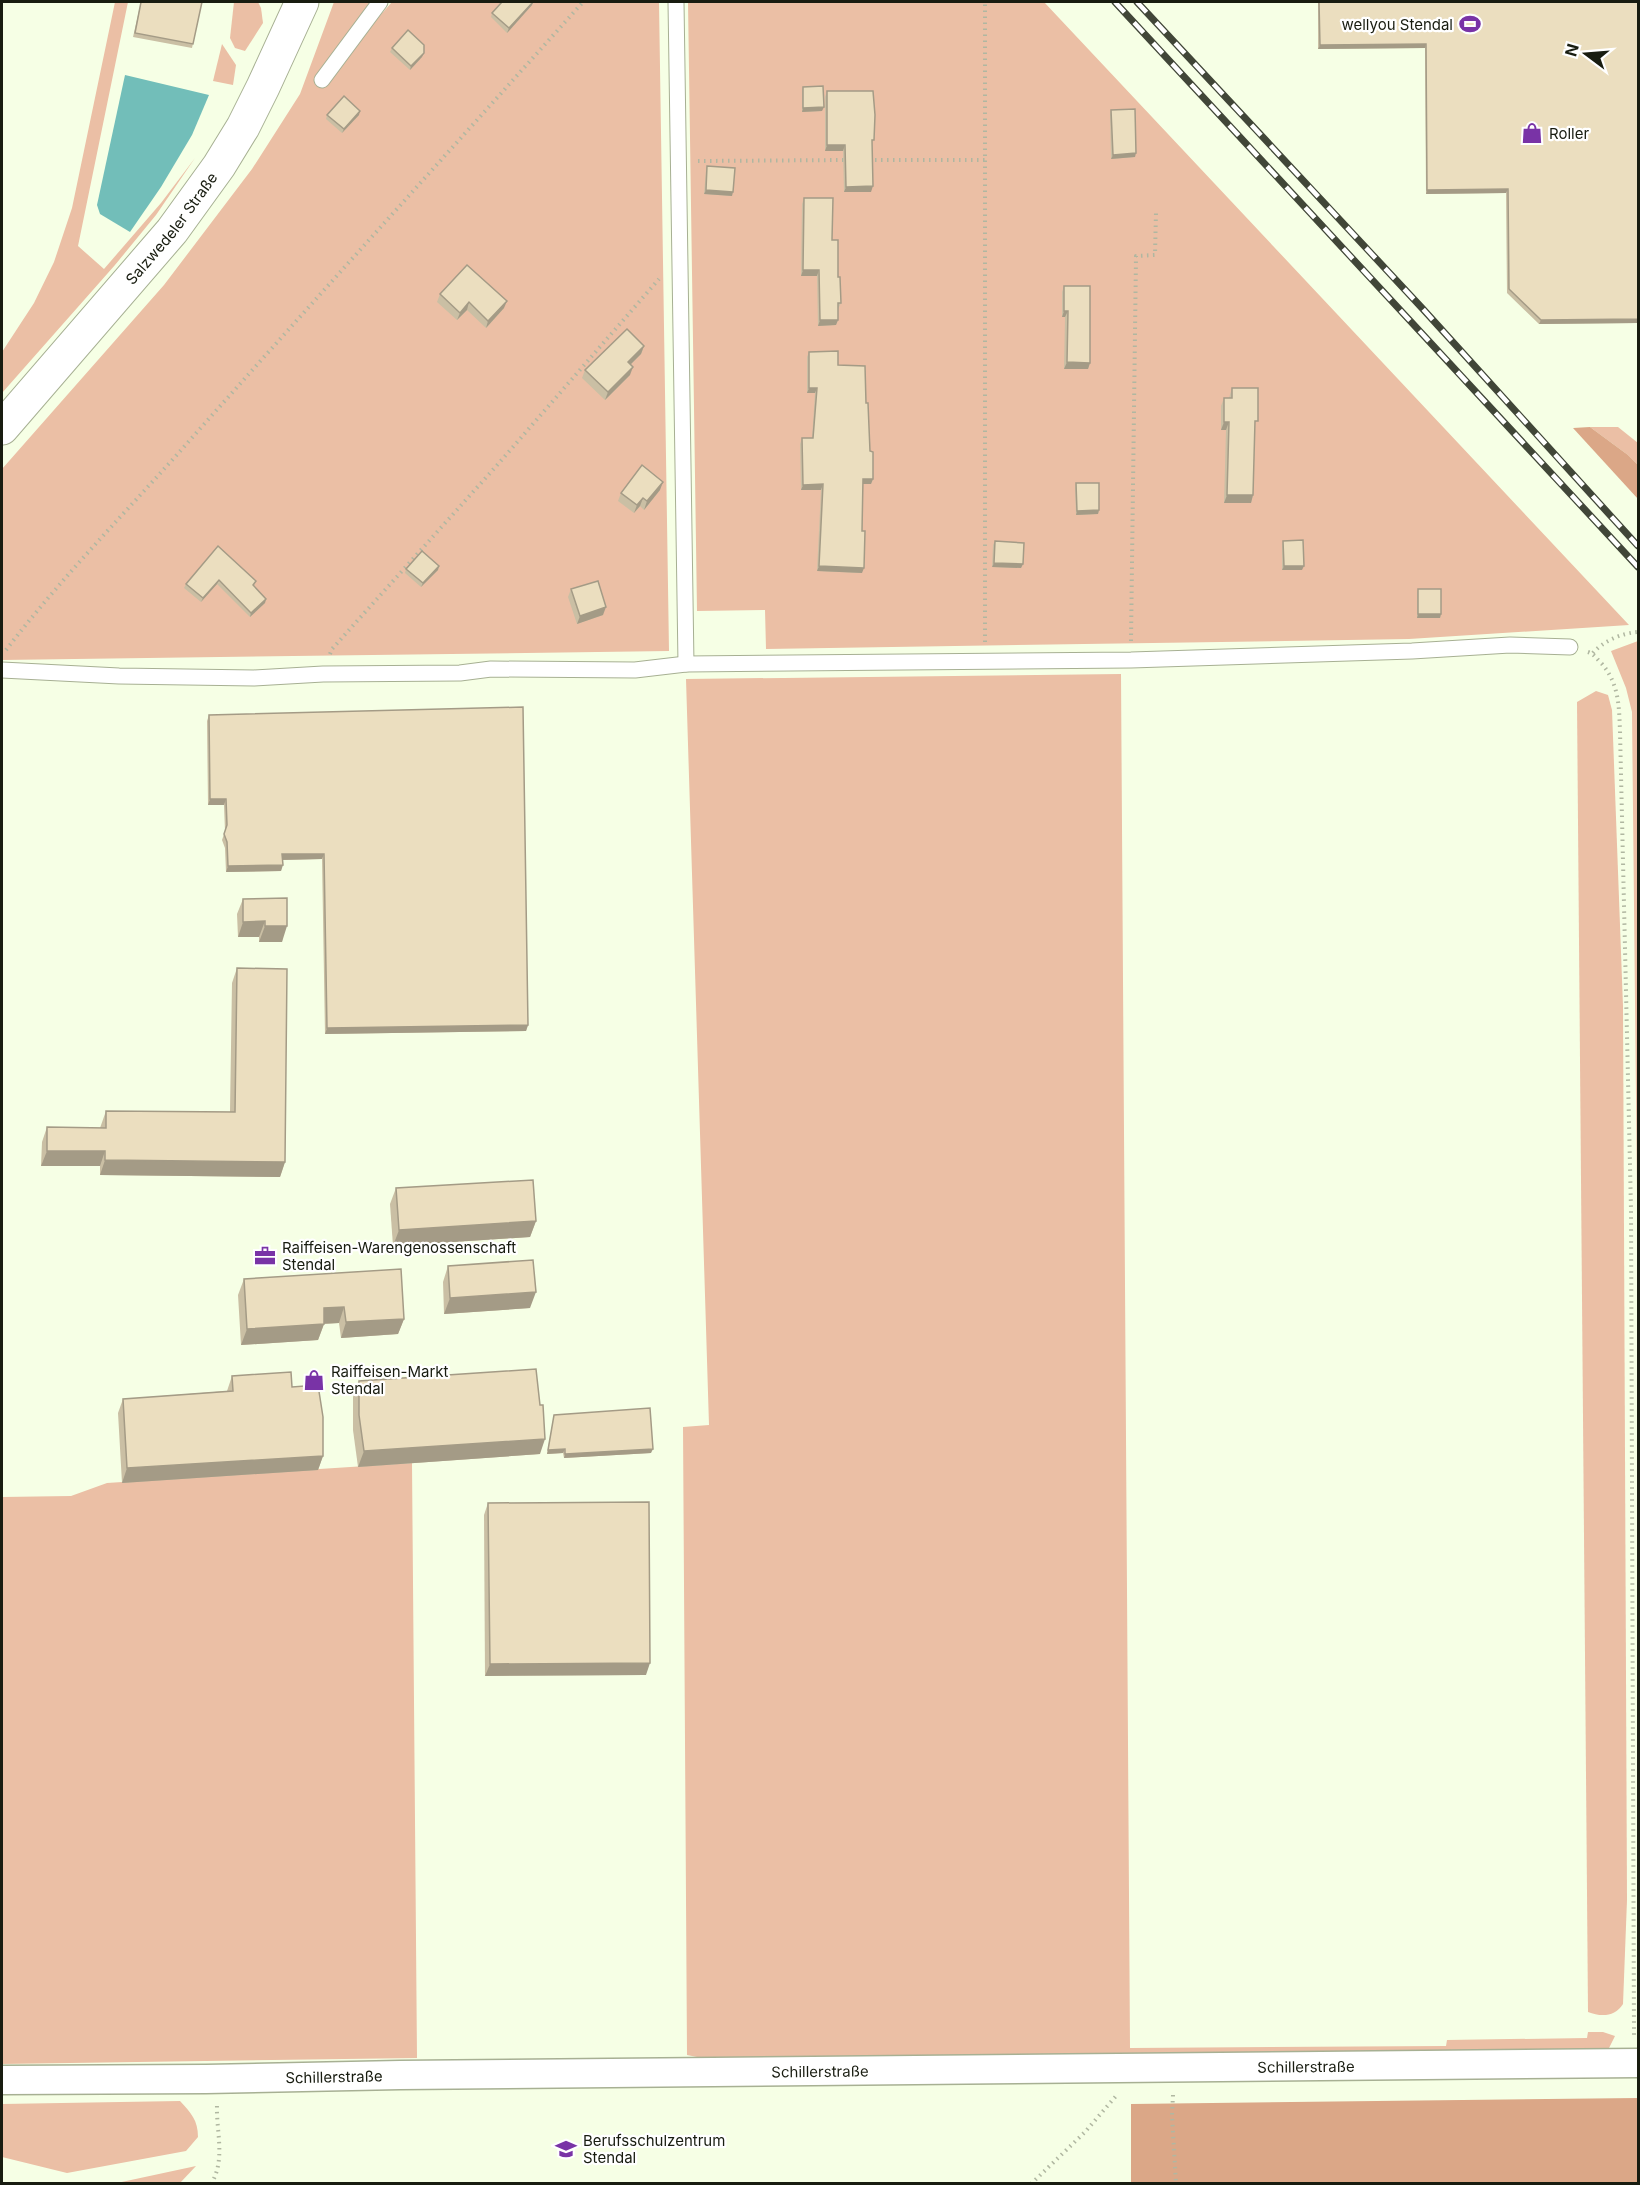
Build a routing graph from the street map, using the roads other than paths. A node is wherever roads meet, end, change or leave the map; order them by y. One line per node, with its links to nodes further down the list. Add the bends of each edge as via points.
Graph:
1 (300, 2): 5 (main road, Salzwedeler Straße, via 253,107 219,166 165,239)
2 (380, 2): 4 (lane)
3 (676, 2): 7 (lane)
4 (322, 80)
5 (2, 428)
6 (1570, 647): 7 (lane, via 1510,645 1131,660)
7 (686, 664): 8 (lane, via 635,670 491,669 254,678)
8 (2, 670)
9 (1636, 2063): 10 (street, Schillerstraße)
10 (2, 2080)

